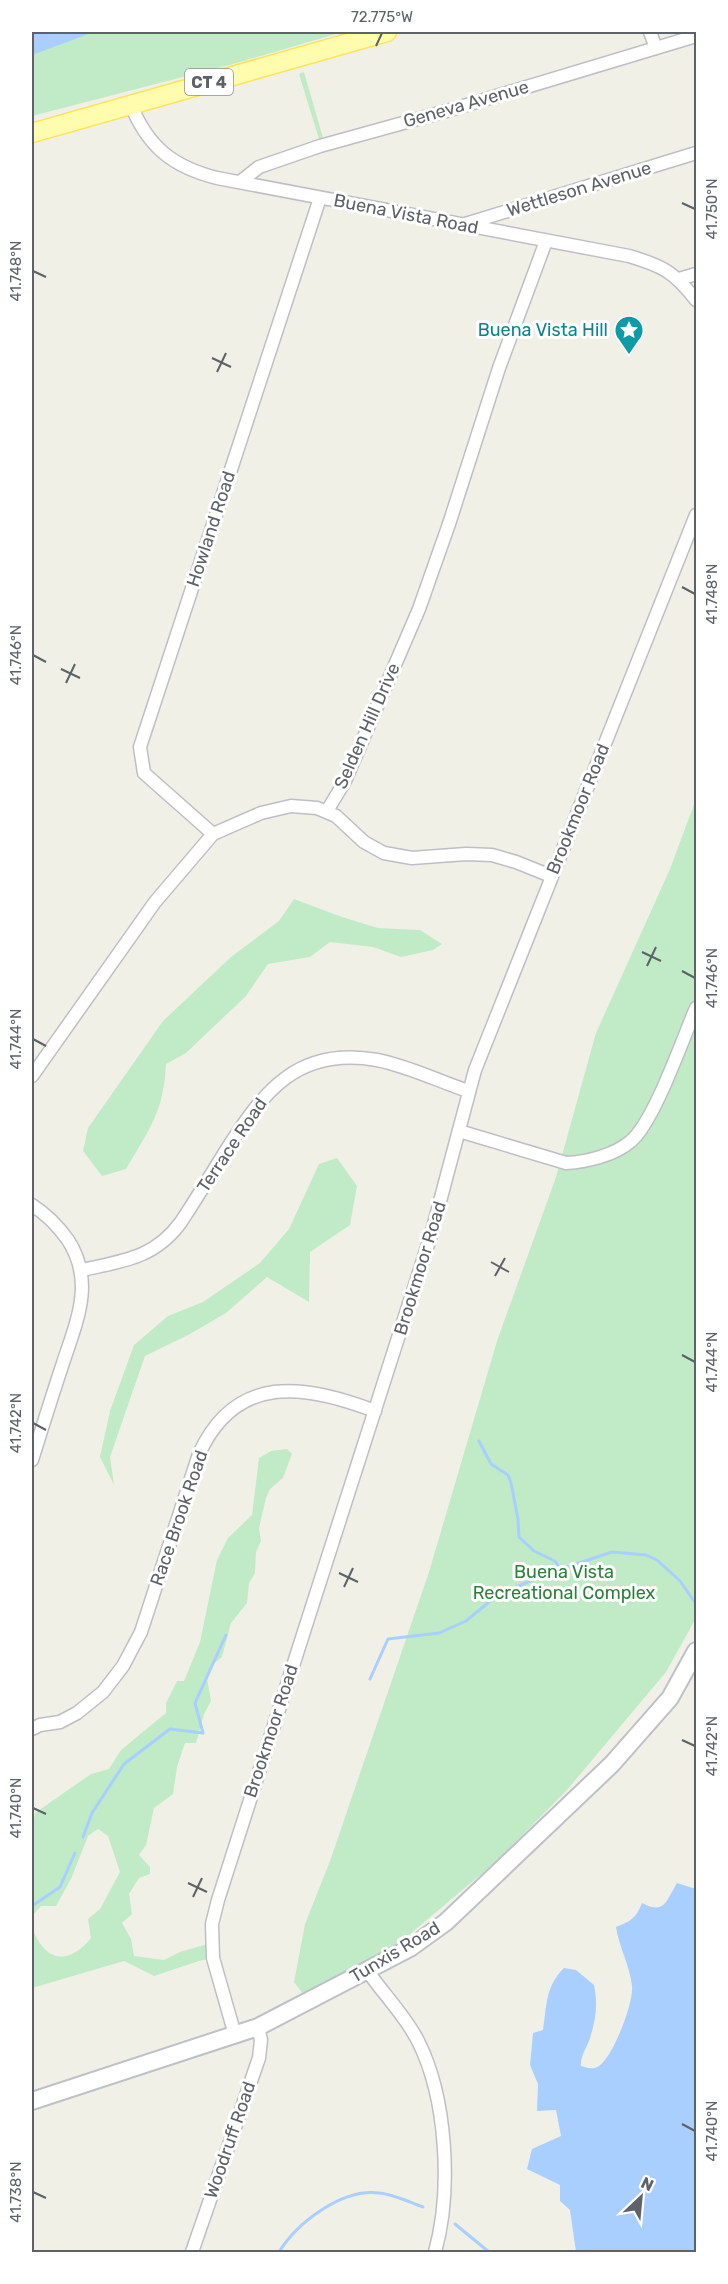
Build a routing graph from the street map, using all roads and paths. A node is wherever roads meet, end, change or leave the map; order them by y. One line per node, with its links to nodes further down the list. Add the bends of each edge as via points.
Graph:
1 (387, 32): 5 (main road, CT 4)
2 (650, 32): 4 (street)
3 (696, 36): 4 (street, Geneva Avenue)
4 (656, 48): 8 (street, Geneva Avenue, via 310,150 259,167)
5 (131, 105): 6 (main road, CT 4); 8 (street, Buena Vista Road, via 146,136 176,162 203,174)
6 (32, 133)
7 (696, 153): 10 (street, Wettleson Avenue)
8 (240, 182): 9 (street, Buena Vista Road)
9 (320, 198): 10 (street, Buena Vista Road); 17 (street, Howland Road, via 140,747 144,773)
10 (461, 225): 11 (street, Buena Vista Road)
11 (546, 241): 13 (street, Buena Vista Road, via 629,256); 16 (street, Selden Hill Drive, via 419,609 345,781)
12 (696, 274): 13 (street)
13 (679, 279): 14 (street, Buena Vista Road)
14 (696, 300)
15 (696, 515): 18 (street, Brookmoor Road)
16 (327, 811): 17 (street, Selden Hill Drive, via 276,808); 18 (street, via 384,854 412,858 492,855)
17 (213, 834): 20 (street, Selden Hill Drive, via 155,902)
18 (551, 876): 21 (street, Brookmoor Road)
19 (696, 1008): 22 (street, via 650,1115 637,1135 622,1147 566,1163)
20 (32, 1076)
21 (468, 1091): 22 (street, Brookmoor Road); 24 (street, Terrace Road, via 369,1059 340,1058 304,1067 281,1080 259,1101 168,1238 143,1255)
22 (459, 1131): 25 (street, Brookmoor Road, via 432,1235)
23 (32, 1205): 24 (street, via 60,1230 72,1246)
24 (81, 1270): 26 (street, via 83,1290 78,1317)
25 (375, 1411): 28 (street, Race Brook Road, via 319,1393 286,1390 251,1399 219,1422 199,1454 141,1632 123,1666 103,1692 85,1707 60,1722); 31 (street, Brookmoor Road, via 212,1924 213,1958)
26 (32, 1460)
27 (696, 1651): 29 (street, Tunxis Road, via 658,1713 577,1799 440,1927)
28 (32, 1729)
29 (367, 1970): 30 (street, Tunxis Road); 34 (street, via 418,2041 435,2087 446,2185)
30 (258, 2027): 31 (street, Tunxis Road); 33 (street, Woodruff Road, via 259,2058)
31 (235, 2035): 32 (street, Tunxis Road)
32 (32, 2101)
33 (192, 2253)
34 (435, 2253)

